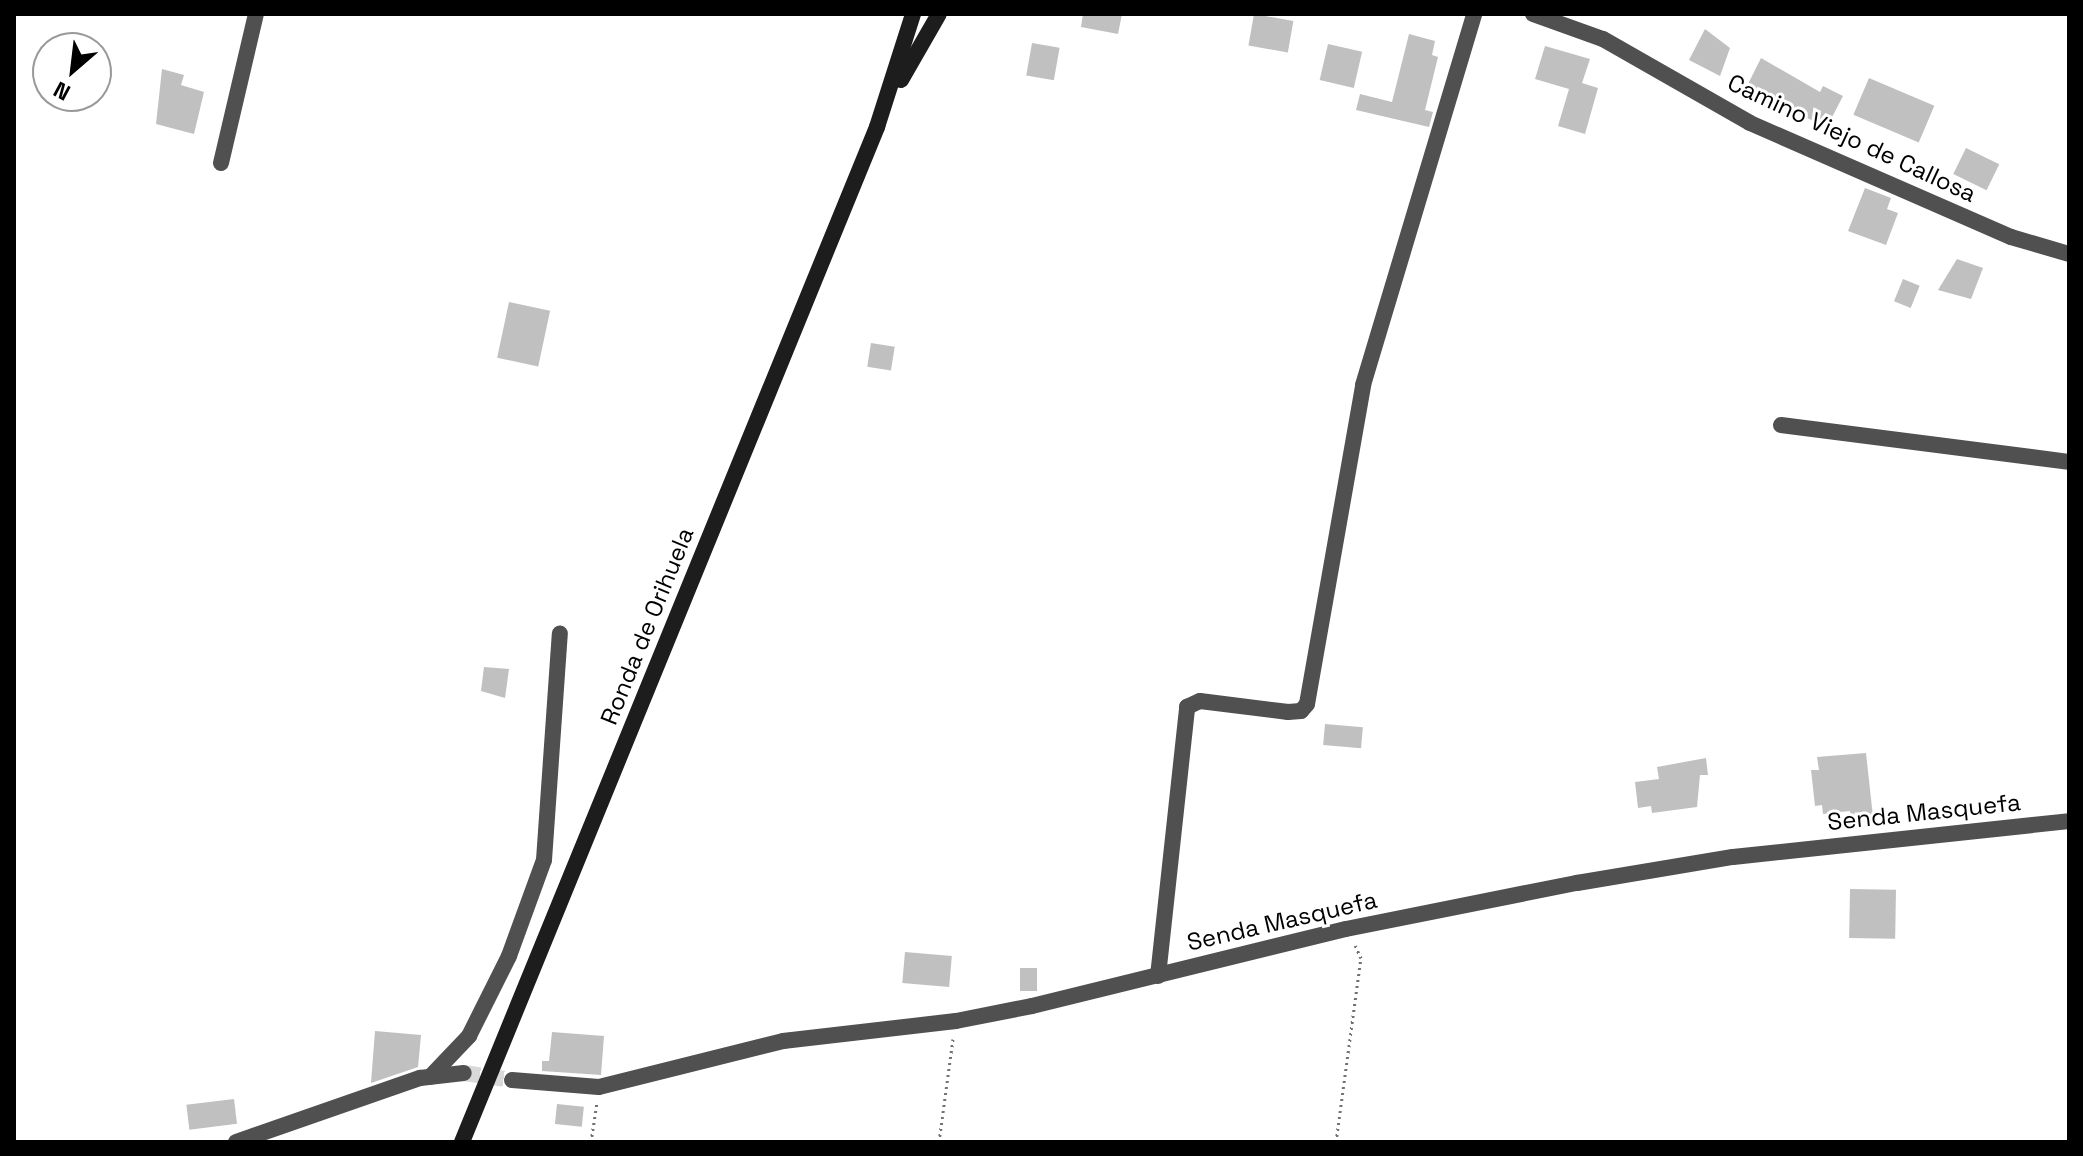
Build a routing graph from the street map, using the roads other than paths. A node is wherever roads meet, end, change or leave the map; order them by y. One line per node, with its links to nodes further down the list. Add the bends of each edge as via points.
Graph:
1 (256, 14): 7 (street)
2 (913, 14): 6 (main road, Ronda de Orihuela)
3 (939, 14): 6 (main road, Ronda de Orihuela)
4 (1474, 14): 13 (street, via 1363,385 1307,704 1288,712 1200,701 1187,707)
5 (1533, 14): 8 (street, Camino Viejo de Callosa, via 1603,39 1750,123 2011,237)
6 (877, 127): 18 (main road, Ronda de Orihuela)
7 (221, 163)
8 (2069, 254)
9 (1781, 425): 10 (street)
10 (2069, 462)
11 (560, 634): 15 (street, via 544,860 509,956 469,1036)
12 (2069, 821): 13 (street, Senda Masquefa, via 1733,857 1346,929)
13 (1158, 976): 16 (street, Senda Masquefa, via 956,1021 783,1041 599,1087)
14 (464, 1073): 15 (street)
15 (430, 1077): 17 (street)
16 (512, 1080)
17 (236, 1142)
18 (462, 1142)

